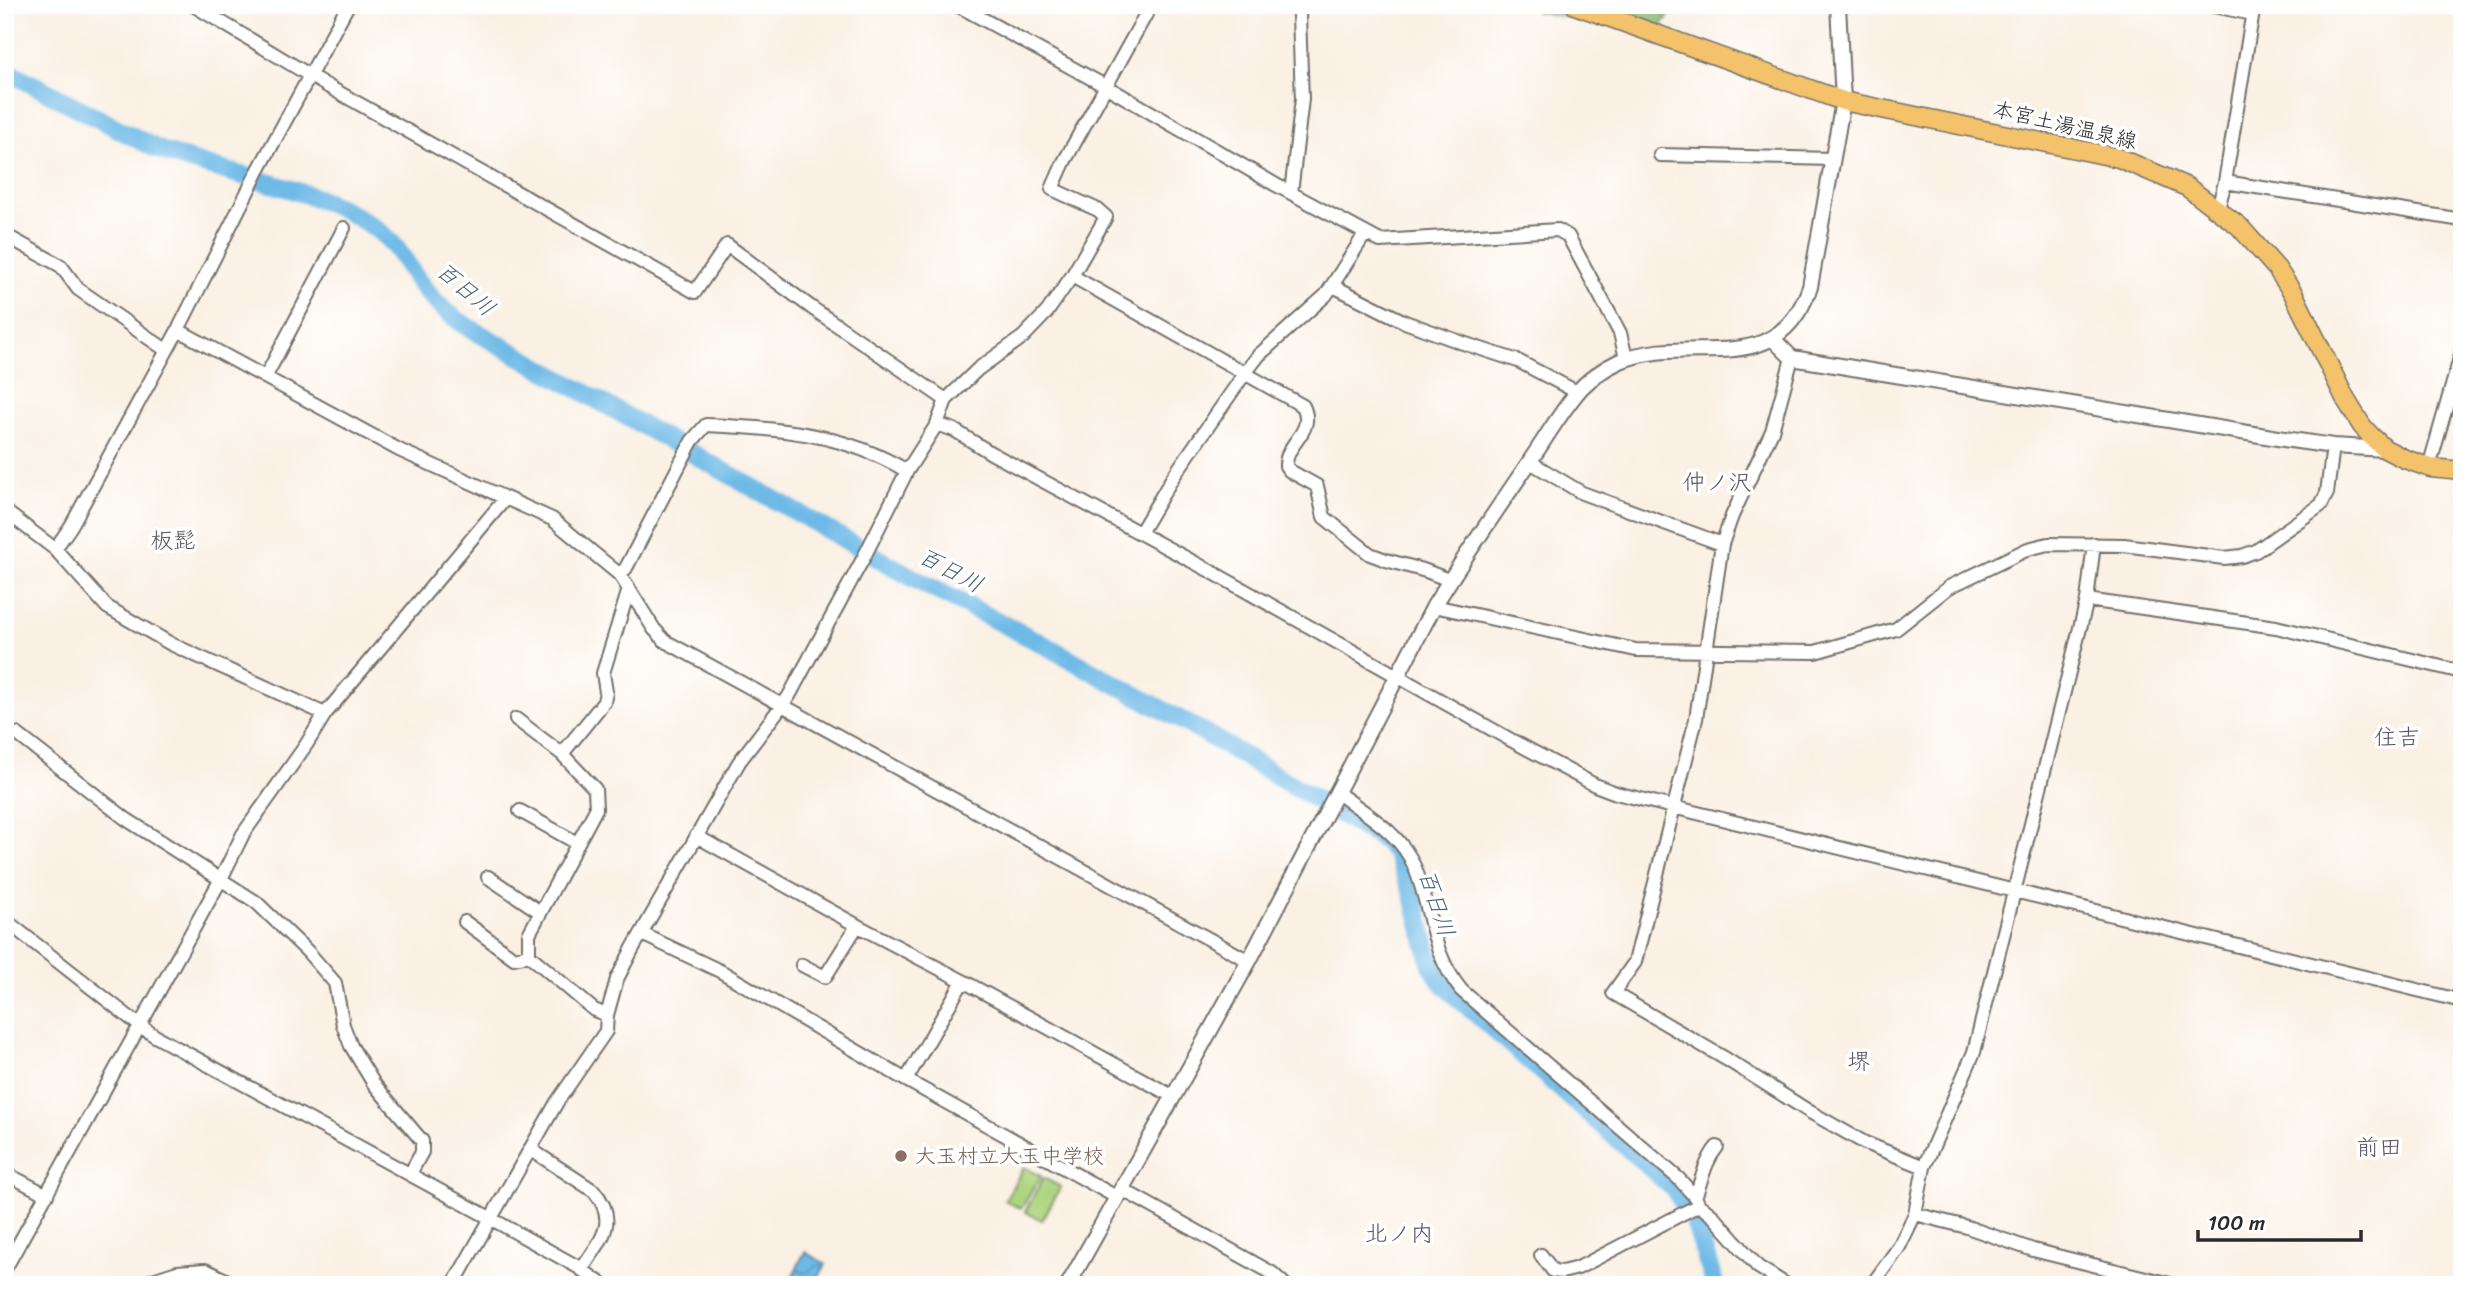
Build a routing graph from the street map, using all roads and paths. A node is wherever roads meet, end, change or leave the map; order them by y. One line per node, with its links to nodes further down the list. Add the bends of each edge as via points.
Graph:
1 (194, 5): 10 (street)
2 (348, 5): 10 (street)
3 (957, 5): 11 (street)
4 (1151, 5): 11 (street)
5 (1301, 5): 16 (street, via 1302,99)
6 (1576, 5): 12 (main road, 本宮土湯温泉線)
7 (1838, 5): 12 (street)
8 (2209, 5): 9 (street)
9 (2254, 9): 15 (street)
10 (310, 74): 24 (street); 33 (street, via 695,292 727,245)
11 (1107, 87): 16 (street); 22 (street, via 1052,189 1106,217)
12 (1843, 101): 14 (street); 17 (main road, 本宮土湯温泉線, via 2119,158 2187,187)
13 (1660, 155): 14 (street)
14 (1833, 159): 25 (street, via 1810,287 1799,313)
15 (2225, 182): 17 (street); 18 (street)
16 (1291, 193): 20 (street)
17 (2218, 208): 36 (main road, 本宮土湯温泉線, via 2277,269 2346,400 2362,426)
18 (2462, 220)
19 (344, 228): 31 (street)
20 (1365, 234): 23 (street); 28 (street, via 1380,242 1558,230 1568,236 1620,333)
21 (5, 235): 26 (street, via 61,266 78,289)
22 (1072, 276): 30 (street); 33 (street, via 1048,312 1023,337 978,369)
23 (1333, 286): 30 (street); 32 (street, via 1405,322 1518,361)
24 (178, 330): 26 (street); 31 (street)
25 (1772, 338): 28 (street, via 1742,348); 29 (street)
26 (166, 350): 46 (street)
27 (2462, 351): 38 (street)
28 (1626, 358): 32 (street)
29 (1792, 358): 35 (street); 44 (street, via 1772,431)
30 (1245, 373): 43 (street, via 1172,477); 48 (street, via 1303,406 1307,423 1286,466 1317,486 1328,522 1376,557)
31 (266, 376): 41 (street, via 400,450)
32 (1577, 392): 37 (street)
33 (946, 400): 34 (street)
34 (937, 424): 39 (street); 43 (street)
35 (2333, 446): 36 (street); 45 (street, via 2327,493 2320,505 2256,551 2224,558)
36 (2385, 449): 38 (main road, 本宮土湯温泉線)
37 (1530, 462): 44 (street, via 1582,493); 48 (street)
38 (2429, 467): 40 (main road, 本宮土湯温泉線)
39 (907, 471): 47 (street, via 825,436 706,425 692,441); 55 (street)
40 (2462, 471)
41 (505, 499): 47 (street, via 552,519); 56 (street)
42 (5, 511): 46 (street)
43 (1140, 533): 54 (street)
44 (1722, 544): 52 (street)
45 (2094, 544): 50 (street); 52 (street, via 2028,549 1949,586 1896,629 1815,652)
46 (55, 549): 56 (street, via 107,607 171,644)
47 (620, 575): 49 (street)
48 (1449, 580): 51 (street)
49 (629, 589): 55 (street, via 665,641); 59 (street, via 603,673 604,702)
50 (2087, 600): 53 (street, via 2276,627); 67 (street)
51 (1434, 606): 52 (street, via 1636,650); 54 (street)
52 (1707, 650): 61 (street, via 1696,719)
53 (2462, 672)
54 (1398, 676): 60 (street); 61 (street, via 1595,786)
55 (783, 705): 63 (street, via 738,762); 74 (street)
56 (325, 715): 66 (street, via 243,834)
57 (516, 719): 59 (street)
58 (5, 730): 66 (street, via 17,734 126,819)
59 (562, 754): 64 (street, via 592,784 597,798 596,809)
60 (1336, 796): 74 (street); 89 (street, via 1383,827 1402,846 1415,867 1438,952 1461,990 1679,1179)
61 (1673, 806): 67 (street); 84 (street, via 1635,961 1613,993 1810,1112 1866,1143)
62 (520, 811): 64 (street)
63 (696, 836): 71 (street); 72 (street)
64 (577, 843): 68 (street)
65 (488, 877): 68 (street)
66 (221, 879): 79 (street); 85 (street, via 256,902 335,983 351,1046 374,1084 422,1141 422,1152)
67 (2014, 891): 77 (street); 84 (street, via 1974,1052)
68 (540, 912): 73 (street, via 529,934)
69 (5, 920): 79 (street)
70 (465, 922): 73 (street, via 514,958)
71 (857, 926): 75 (street, via 825,977); 76 (street)
72 (642, 934): 78 (street, via 617,979); 80 (street, via 722,972)
73 (529, 955): 78 (street, via 594,1010)
74 (1249, 961): 81 (street)
75 (802, 965)
76 (963, 981): 80 (street); 81 (street)
77 (2462, 1001)
78 (607, 1015): 83 (street, via 606,1031)
79 (139, 1026): 85 (street); 88 (street)
80 (906, 1080): 87 (street)
81 (1174, 1097): 87 (street)
82 (1717, 1147): 89 (street, via 1707,1161)
83 (530, 1149): 91 (street); 94 (street, via 601,1200 608,1222 605,1233)
84 (1924, 1167): 90 (street)
85 (410, 1174): 91 (street)
86 (11, 1176): 88 (street)
87 (1120, 1194): 101 (street); 102 (street, via 1272,1273)
88 (47, 1195): 93 (street)
89 (1693, 1206): 92 (street, via 1578,1268 1553,1271); 103 (street, via 1758,1267 1773,1271)
90 (1915, 1214): 104 (street); 105 (street, via 2033,1250)
91 (490, 1218): 94 (street); 99 (street)
92 (1541, 1255)
93 (5, 1269)
94 (582, 1269): 100 (street)
95 (211, 1271): 96 (street, via 177,1272); 97 (street); 98 (street)
96 (137, 1285)
97 (212, 1285)
98 (236, 1285)
99 (453, 1285)
100 (603, 1285)
101 (1068, 1285)
102 (1285, 1285)
103 (1787, 1285)
104 (1872, 1285)
105 (2174, 1285)

